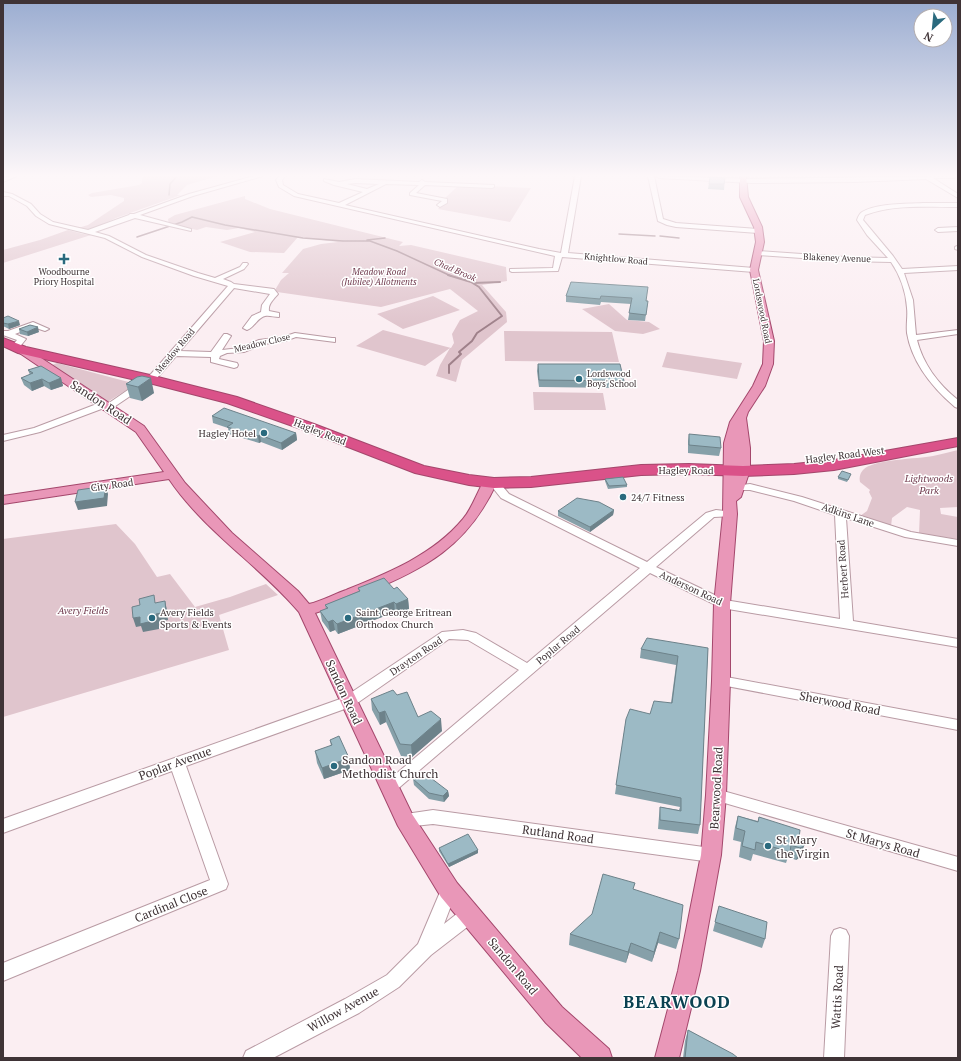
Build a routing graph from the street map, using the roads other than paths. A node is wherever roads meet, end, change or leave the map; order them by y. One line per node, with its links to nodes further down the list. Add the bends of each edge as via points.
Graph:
1 (62, 226): 13 (street)
2 (105, 226): 13 (street)
3 (172, 226): 10 (street)
4 (427, 226): 15 (street, Knightlow Road, via 522,248)
5 (567, 226): 15 (street)
6 (683, 226): 12 (street)
7 (756, 226): 12 (main road, Lordswood Road)
8 (863, 226): 16 (street)
9 (958, 229): 11 (street)
10 (189, 230)
11 (938, 230)
12 (758, 231): 14 (main road, Lordswood Road, via 760,242)
13 (89, 232): 22 (street, via 107,237 157,261)
14 (757, 253): 16 (street, Blakeney Avenue); 20 (main road, Lordswood Road)
15 (561, 254): 19 (street, via 556,271); 20 (street, Knightlow Road)
16 (893, 260): 21 (street)
17 (245, 264): 22 (street, via 242,268)
18 (958, 268): 21 (street)
19 (512, 270)
20 (754, 270): 45 (main road, Lordswood Road, via 769,341 768,364 740,418 742,429)
21 (900, 271): 33 (street, via 908,290 911,311 909,321)
22 (216, 280): 23 (street)
23 (232, 286): 24 (street, via 273,292 273,296 267,302); 35 (street, Meadow Road)
24 (265, 313): 25 (street); 28 (street, via 255,318)
25 (276, 315)
26 (20, 319): 27 (street)
27 (33, 324): 29 (street); 31 (street)
28 (247, 328)
29 (45, 329)
30 (958, 332): 33 (street)
31 (5, 336): 37 (highway, Hagley Road, via 19,348)
32 (227, 336): 36 (street, Meadow Close)
33 (913, 338): 41 (street, via 927,371 939,388)
34 (332, 340): 36 (street, Meadow Close, via 295,335)
35 (173, 352): 36 (street, Meadow Close); 39 (street, Meadow Road)
36 (214, 355): 38 (street, Meadow Close, via 214,360)
37 (47, 361): 39 (highway, Hagley Road); 40 (main road, Sandon Road)
38 (234, 365)
39 (150, 379): 40 (street, Meadow Road); 47 (highway, Hagley Road, via 232,400 420,470)
40 (107, 405): 43 (street, Meadow Road, via 37,430); 46 (main road, Sandon Road, via 140,429)
41 (958, 405)
42 (958, 435): 45 (highway, Hagley Road West, via 887,450)
43 (3, 438)
44 (958, 442): 45 (highway, Hagley Road West, via 834,465 794,468 771,474)
45 (738, 471): 47 (highway, Hagley Road, via 641,470 531,482); 49 (street, Adkins Lane, via 750,487); 50 (main road, Bearwood Road); 50 (main road, Bearwood Road, via 731,482 728,495)
46 (172, 475): 48 (main road, City Road); 54 (main road, Sandon Road, via 227,536 285,587)
47 (492, 482): 52 (street, Anderson Road, via 505,496); 54 (main road, via 471,519 449,542 431,555 394,576)
48 (3, 500)
49 (841, 513): 51 (street, Adkins Lane, via 910,535); 55 (street, Herbert Road)
50 (730, 514): 52 (street, Poplar Road, via 710,514); 53 (main road, Bearwood Road)
51 (958, 543)
52 (649, 568): 53 (street, Anderson Road); 57 (street, Poplar Road)
53 (722, 604): 55 (street, Anderson Road); 58 (main road, Bearwood Road)
54 (306, 610): 59 (main road, Sandon Road)
55 (847, 624): 56 (street, Anderson Road)
56 (958, 643)
57 (529, 670): 59 (street, Drayton Road, via 472,636 446,635); 62 (street, Poplar Road)
58 (721, 681): 60 (street, Sherwood Road); 63 (main road, Bearwood Road)
59 (348, 702): 61 (street, Poplar Avenue); 62 (main road, Sandon Road)
60 (958, 725)
61 (177, 763): 65 (street, Poplar Avenue); 72 (street, Cardinal Close, via 220,884)
62 (389, 788): 64 (main road, Sandon Road)
63 (716, 795): 66 (main road, Bearwood Road); 67 (street, St Marys Road)
64 (405, 820): 66 (street, Rutland Road, via 433,817); 68 (main road, Sandon Road)
65 (3, 826)
66 (711, 855): 75 (main road, Bearwood Road, via 689,971)
67 (958, 864)
68 (449, 890): 69 (main road, Sandon Road); 71 (street, Willow Avenue)
69 (469, 915): 71 (street, Willow Avenue); 74 (main road, Sandon Road, via 554,1015)
70 (840, 936): 76 (street, Wattis Road)
71 (425, 949): 73 (street, Willow Avenue, via 393,981 352,1006)
72 (3, 972)
73 (253, 1058)
74 (600, 1058)
75 (667, 1058)
76 (834, 1058)

